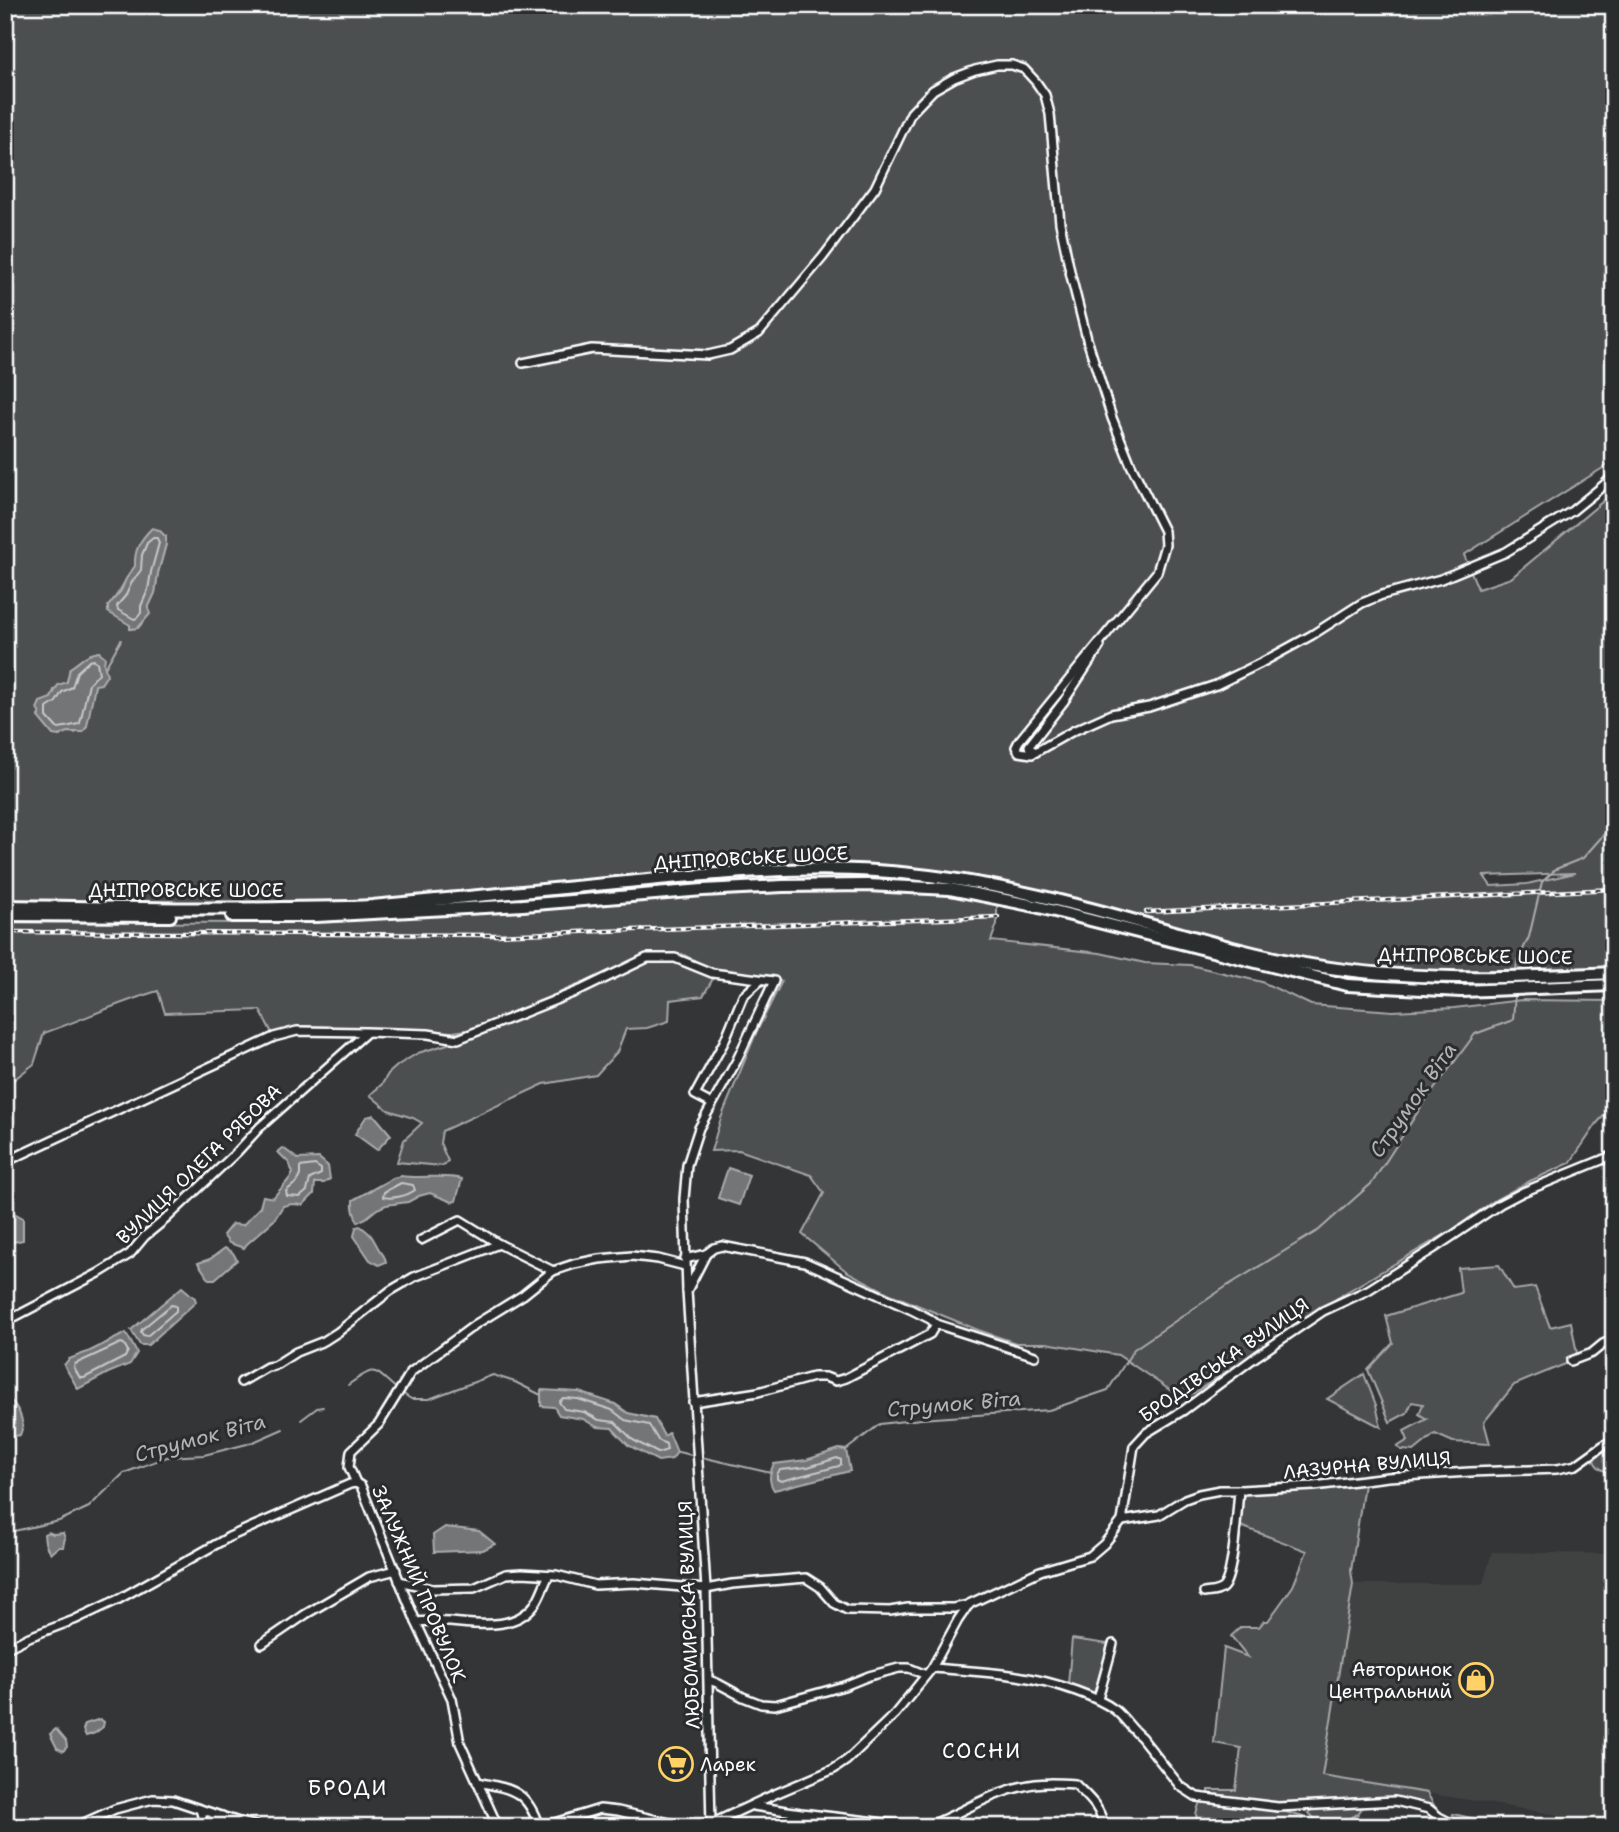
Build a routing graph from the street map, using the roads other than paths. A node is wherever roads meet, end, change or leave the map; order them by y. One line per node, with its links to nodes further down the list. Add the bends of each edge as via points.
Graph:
1 (523, 363): 3 (street, via 593,349 708,355 730,350 759,333 875,188 911,113 933,90 975,70 997,65 1024,69 1045,95 1050,114 1060,223 1087,339 1130,465 1164,531 1157,572)
2 (1614, 475): 4 (street, via 1572,511 1506,552 1441,579 1362,603 1216,685 1111,714)
3 (1110, 629): 4 (street, via 1029,746); 4 (street, via 1018,741 1019,752)
4 (1036, 752)
5 (5, 906): 9 (main road, ДНІПРОВСЬКЕ ШОСЕ, via 367,906 729,873 874,871 1010,890 1305,964 1381,974)
6 (5, 915): 9 (main road, ДНІПРОВСЬКЕ ШОСЕ, via 316,916 703,890 867,885 950,889 1035,906 1347,985 1461,991)
7 (1614, 973): 9 (main road, ДНІПРОВСЬКЕ ШОСЕ)
8 (761, 980): 11 (street, via 712,973 675,958 647,958 458,1039); 12 (street, ЛЮБОМИРСЬКА ВУЛИЦЯ, via 774,981); 12 (street, via 743,996 695,1095)
9 (1548, 982): 10 (main road, ДНІПРОВСЬКЕ ШОСЕ)
10 (1614, 985)
11 (366, 1032): 14 (street, via 297,1031 274,1037); 21 (street, ВУЛИЦЯ ОЛЕГА РЯБОВА, via 130,1254)
12 (712, 1104): 18 (street, ЛЮБОМИРСЬКА ВУЛИЦЯ, via 687,1165)
13 (1614, 1155): 31 (street, БРОДІВСЬКА ВУЛИЦЯ, via 1500,1204 1368,1290 1323,1311 1146,1433 1134,1446)
14 (5, 1162)
15 (421, 1240): 16 (street, via 460,1220)
16 (499, 1244): 19 (street); 26 (street, via 414,1277 324,1341)
17 (706, 1254): 18 (street); 20 (street); 22 (street, via 722,1246 804,1262)
18 (685, 1262): 19 (street, via 632,1256); 20 (street, ЛЮБОМИРСЬКА ВУЛИЦЯ)
19 (553, 1271): 29 (street, via 411,1372 379,1424 351,1451 349,1467)
20 (687, 1291): 27 (street, ЛЮБОМИРСЬКА ВУЛИЦЯ)
21 (5, 1322)
22 (936, 1324): 24 (street); 27 (street, via 930,1334 846,1378 813,1377)
23 (1614, 1339): 25 (street)
24 (1035, 1356)
25 (1571, 1361)
26 (241, 1382)
27 (693, 1402): 35 (street, ЛЮБОМИРСЬКА ВУЛИЦЯ)
28 (1614, 1440): 30 (street, ЛАЗУРНА ВУЛИЦЯ, via 1576,1465 1557,1469 1392,1476)
29 (356, 1483): 32 (street, ЗАЛУЖНИЙ ПРОВУЛОК); 41 (street, ЗАЛУЖНИЙ ПРОВУЛОК, via 229,1537 119,1599)
30 (1239, 1490): 31 (street, ЛАЗУРНА ВУЛИЦЯ, via 1199,1494 1159,1515); 36 (street, via 1230,1572 1224,1587)
31 (1122, 1521): 37 (street, via 1090,1556 1040,1571)
32 (396, 1570): 34 (street, ЗАЛУЖНИЙ ПРОВУЛОК); 39 (street, via 369,1577)
33 (549, 1575): 34 (street, via 506,1574 474,1588 433,1589); 35 (street, via 594,1585); 38 (street, via 534,1605 517,1619 500,1625)
34 (400, 1581): 38 (street, ЗАЛУЖНИЙ ПРОВУЛОК)
35 (706, 1589): 37 (street, via 806,1578 847,1610); 44 (street, ЛЮБОМИРСЬКА ВУЛИЦЯ)
36 (1204, 1592)
37 (969, 1604): 42 (street)
38 (416, 1622): 46 (street, ЗАЛУЖНИЙ ПРОВУЛОК, via 452,1699 460,1743)
39 (262, 1644)
40 (1113, 1644): 45 (street)
41 (5, 1649)
42 (932, 1668): 43 (street); 45 (street, via 1027,1676)
43 (926, 1675): 44 (street, via 899,1668 775,1705 761,1704); 47 (street, via 895,1714 847,1760)
44 (709, 1680): 51 (street, ЛЮБОМИРСЬКА ВУЛИЦЯ)
45 (1098, 1699): 59 (street, via 1116,1710 1180,1786 1197,1797 1278,1807 1395,1801 1429,1809)
46 (477, 1782): 54 (street, ЗАЛУЖНИЙ ПРОВУЛОК); 55 (street, via 499,1786 525,1799)
47 (752, 1806): 51 (street); 56 (street)
48 (200, 1809): 49 (street); 50 (street); 52 (street, via 153,1799)
49 (222, 1815): 50 (street); 53 (street)
50 (203, 1825)
51 (711, 1825): 55 (street, via 684,1826 600,1809)
52 (75, 1827)
53 (261, 1827)
54 (498, 1827)
55 (540, 1827)
56 (919, 1827)
57 (926, 1827): 58 (street, via 1003,1792 1057,1783 1075,1784 1102,1814)
58 (1104, 1827)
59 (1459, 1827)

